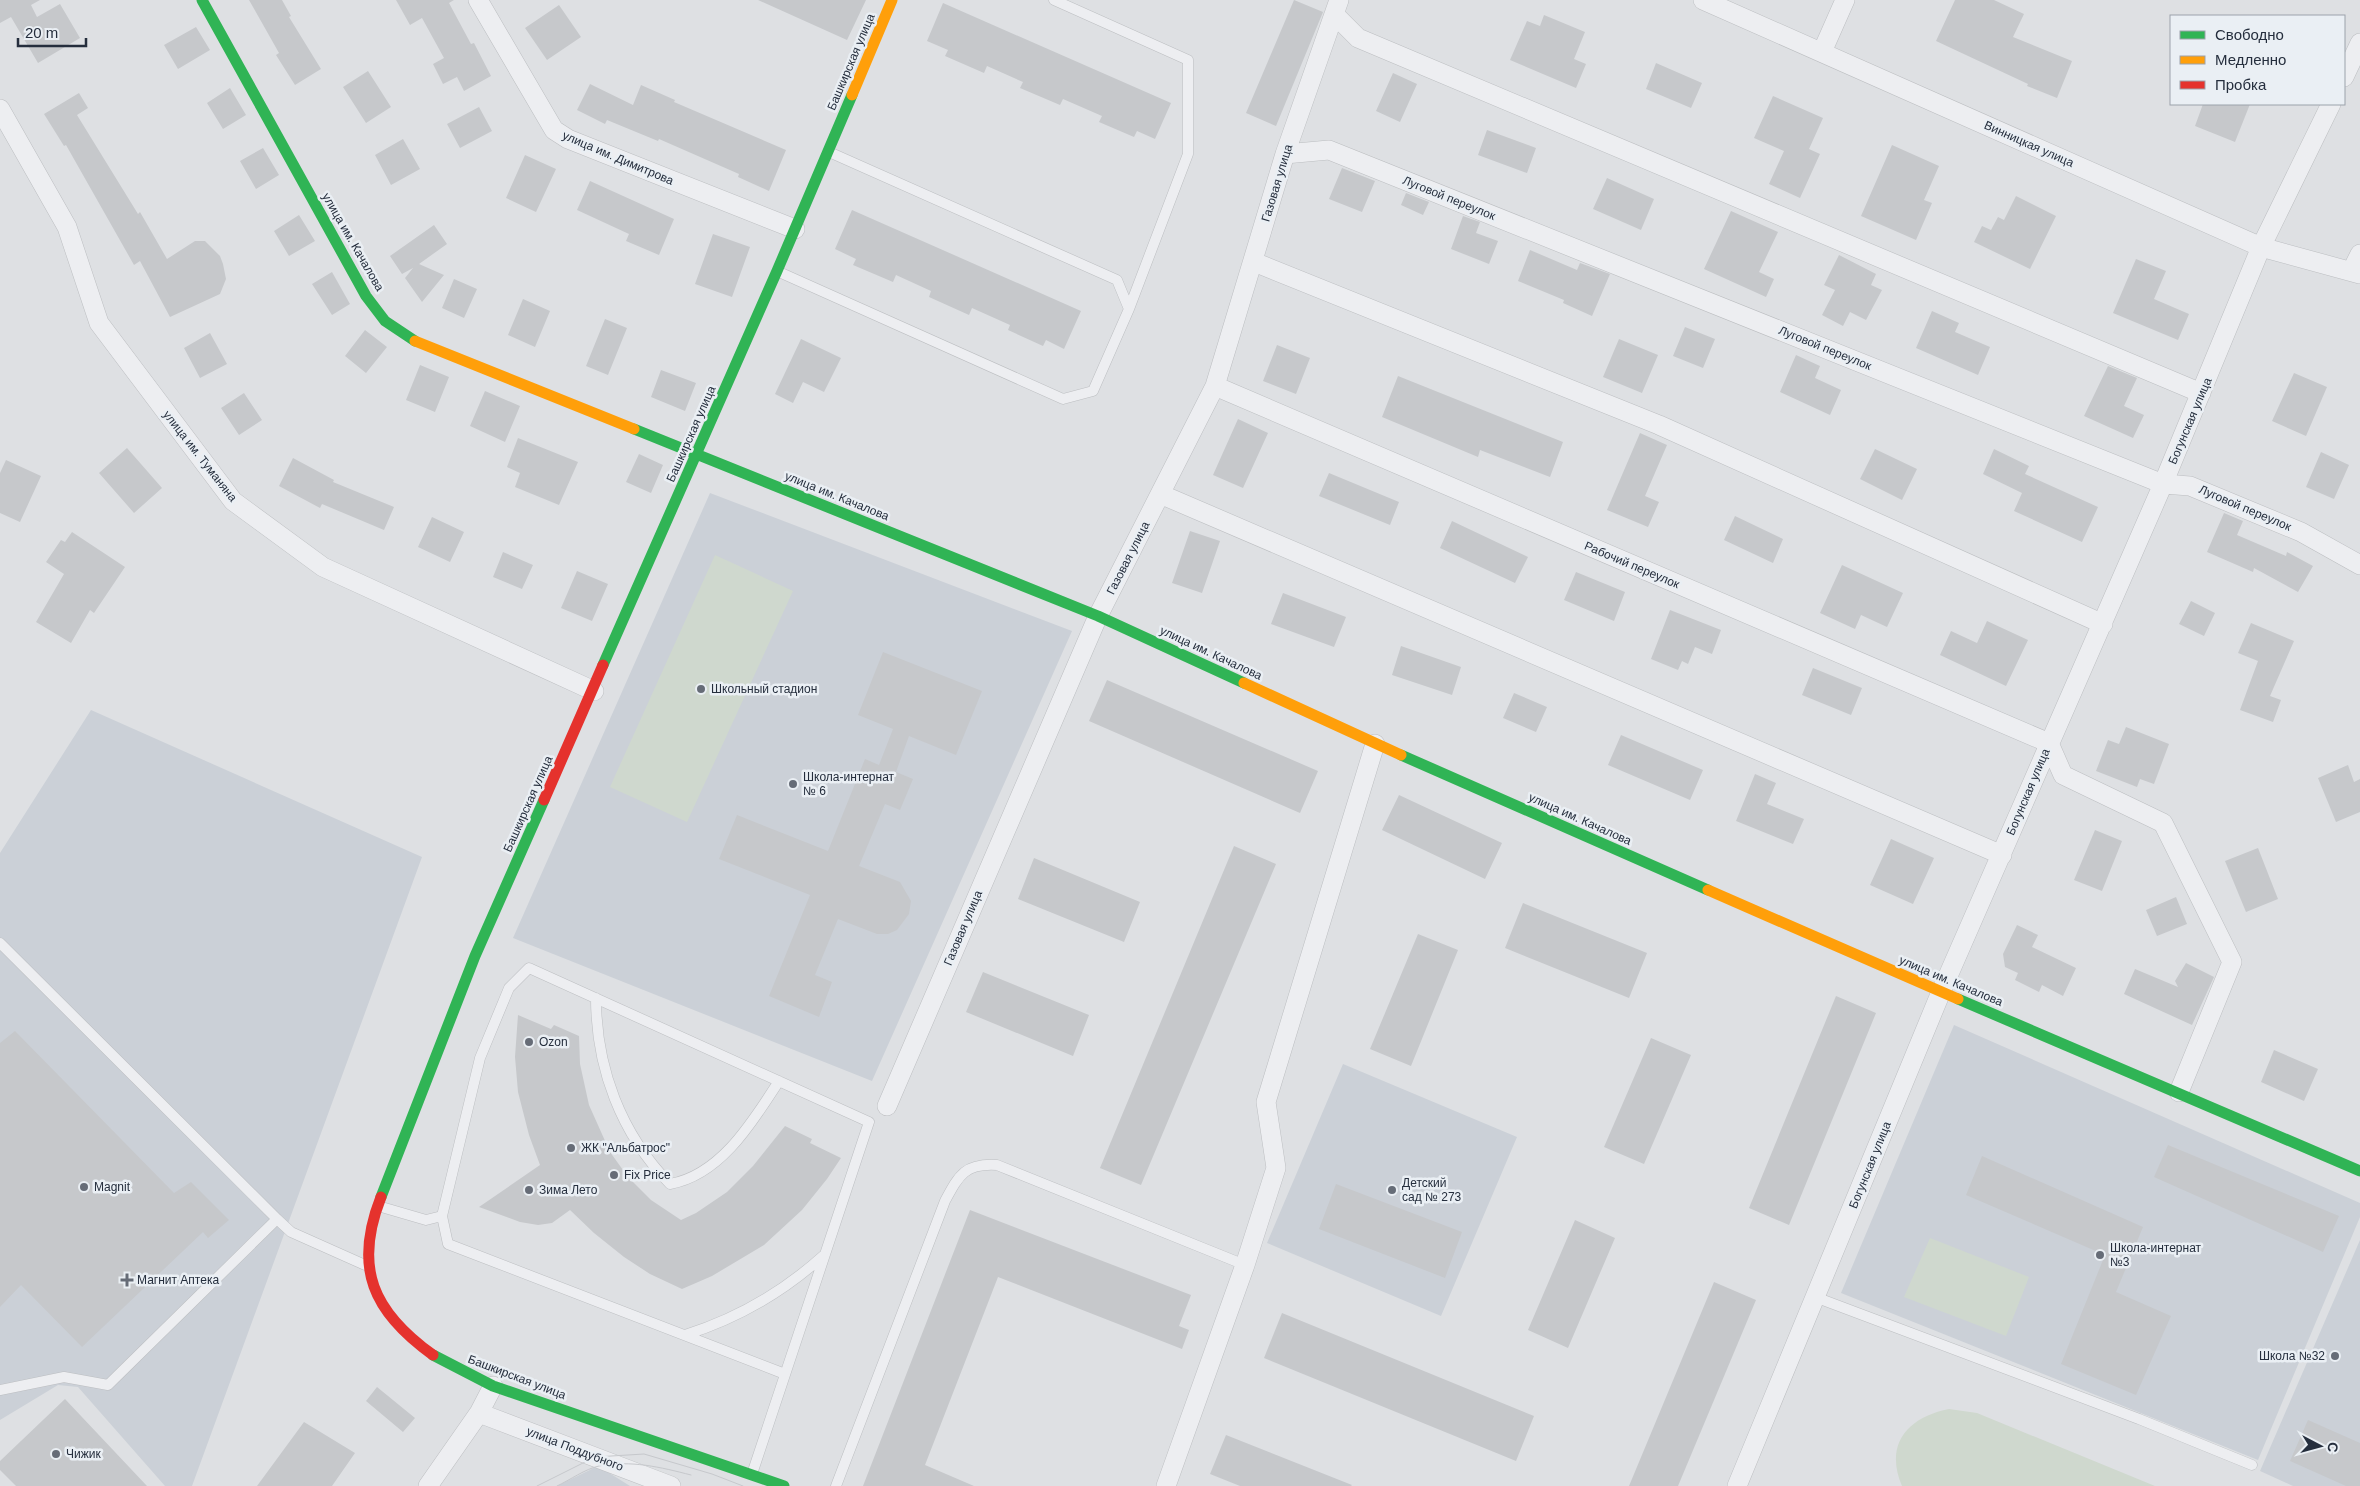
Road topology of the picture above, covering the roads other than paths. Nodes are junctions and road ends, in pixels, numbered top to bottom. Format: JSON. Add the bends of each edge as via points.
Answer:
{"nodes":[{"id":1,"x":202,"y":0,"type":"edge"},
{"id":2,"x":478,"y":0,"type":"edge"},
{"id":3,"x":892,"y":0,"type":"edge"},
{"id":4,"x":1054,"y":0,"type":"edge"},
{"id":5,"x":1703,"y":0,"type":"edge"},
{"id":6,"x":1845,"y":0,"type":"edge"},
{"id":7,"x":1336,"y":7,"type":"edge"},
{"id":8,"x":2360,"y":43,"type":"edge"},
{"id":9,"x":1822,"y":52,"type":"junction"},
{"id":10,"x":2345,"y":75,"type":"edge"},
{"id":11,"x":2331,"y":105,"type":"edge"},
{"id":12,"x":0,"y":108,"type":"edge"},
{"id":13,"x":829,"y":151,"type":"junction"},
{"id":14,"x":1285,"y":154,"type":"junction"},
{"id":15,"x":795,"y":229,"type":"junction"},
{"id":16,"x":2261,"y":247,"type":"junction"},
{"id":17,"x":1254,"y":262,"type":"junction"},
{"id":18,"x":2357,"y":266,"type":"edge"},
{"id":19,"x":777,"y":271,"type":"junction"},
{"id":20,"x":1129,"y":309,"type":"junction"},
{"id":21,"x":1215,"y":386,"type":"junction"},
{"id":22,"x":2201,"y":393,"type":"junction"},
{"id":23,"x":696,"y":455,"type":"junction"},
{"id":24,"x":2163,"y":484,"type":"junction"},
{"id":25,"x":1160,"y":494,"type":"junction"},
{"id":26,"x":2360,"y":565,"type":"edge"},
{"id":27,"x":1098,"y":616,"type":"junction"},
{"id":28,"x":2103,"y":624,"type":"junction"},
{"id":29,"x":594,"y":691,"type":"junction"},
{"id":30,"x":2049,"y":743,"type":"junction"},
{"id":31,"x":1376,"y":744,"type":"junction"},
{"id":32,"x":2002,"y":855,"type":"junction"},
{"id":33,"x":0,"y":943,"type":"edge"},
{"id":34,"x":1941,"y":992,"type":"junction"},
{"id":35,"x":596,"y":998,"type":"junction"},
{"id":36,"x":779,"y":1081,"type":"junction"},
{"id":37,"x":2179,"y":1092,"type":"junction"},
{"id":38,"x":886,"y":1106,"type":"dead end"},
{"id":39,"x":2360,"y":1171,"type":"edge"},
{"id":40,"x":377,"y":1206,"type":"junction"},
{"id":41,"x":442,"y":1216,"type":"junction"},
{"id":42,"x":277,"y":1219,"type":"junction"},
{"id":43,"x":824,"y":1256,"type":"junction"},
{"id":44,"x":1245,"y":1265,"type":"junction"},
{"id":45,"x":369,"y":1267,"type":"junction"},
{"id":46,"x":1816,"y":1297,"type":"junction"},
{"id":47,"x":685,"y":1335,"type":"junction"},
{"id":48,"x":785,"y":1374,"type":"junction"},
{"id":49,"x":493,"y":1386,"type":"junction"},
{"id":50,"x":0,"y":1390,"type":"edge"},
{"id":51,"x":479,"y":1412,"type":"junction"},
{"id":52,"x":2252,"y":1465,"type":"dead end"},
{"id":53,"x":752,"y":1475,"type":"junction"},
{"id":54,"x":428,"y":1486,"type":"edge"},
{"id":55,"x":671,"y":1486,"type":"edge"},
{"id":56,"x":784,"y":1486,"type":"edge"},
{"id":57,"x":836,"y":1486,"type":"edge"},
{"id":58,"x":1166,"y":1486,"type":"edge"},
{"id":59,"x":1738,"y":1486,"type":"edge"}],
"edges":[{"from":1,"to":23,"type":"street","name":"улица им. Качалова","via":[[366,296],[385,321],[415,341]]},
{"from":2,"to":15,"type":"street","name":"улица им. Димитрова","via":[[554,130],[568,139]]},
{"from":3,"to":13,"type":"street","name":"Башкирская улица"},
{"from":4,"to":20,"type":"lane","via":[[1188,60],[1188,154]]},
{"from":5,"to":9,"type":"street","name":"Винницкая улица"},
{"from":6,"to":9,"type":"street"},
{"from":7,"to":14,"type":"street","name":"Газовая улица"},
{"from":7,"to":22,"type":"street","via":[[1358,38]]},
{"from":8,"to":10,"type":"street"},
{"from":9,"to":16,"type":"street","name":"Винницкая улица"},
{"from":11,"to":16,"type":"street","name":"Богунская улица"},
{"from":12,"to":29,"type":"street","name":"улица им. Туманяна","via":[[67,227],[99,324],[234,501],[323,567]]},
{"from":13,"to":15,"type":"street","name":"Башкирская улица"},
{"from":13,"to":20,"type":"lane","via":[[1117,280]]},
{"from":14,"to":17,"type":"street","name":"Газовая улица"},
{"from":14,"to":24,"type":"street","name":"Луговой переулок","via":[[1329,150]]},
{"from":15,"to":19,"type":"street","name":"Башкирская улица"},
{"from":16,"to":18,"type":"street","name":"Винницкая улица"},
{"from":16,"to":22,"type":"street","name":"Богунская улица"},
{"from":17,"to":21,"type":"street","name":"Газовая улица"},
{"from":17,"to":28,"type":"street","via":[[1659,425]]},
{"from":19,"to":20,"type":"lane","via":[[1063,399],[1093,391]]},
{"from":19,"to":23,"type":"street","name":"Башкирская улица"},
{"from":21,"to":25,"type":"street","name":"Газовая улица"},
{"from":21,"to":30,"type":"street","name":"Рабочий переулок"},
{"from":22,"to":24,"type":"street","name":"Богунская улица"},
{"from":23,"to":27,"type":"street","name":"улица им. Качалова"},
{"from":23,"to":29,"type":"street","name":"Башкирская улица"},
{"from":24,"to":26,"type":"street","name":"Луговой переулок","via":[[2199,489],[2301,532]]},
{"from":24,"to":28,"type":"street","name":"Богунская улица"},
{"from":25,"to":27,"type":"street","name":"Газовая улица"},
{"from":25,"to":32,"type":"street"},
{"from":27,"to":31,"type":"street","name":"улица им. Качалова"},
{"from":27,"to":38,"type":"street","name":"Газовая улица"},
{"from":28,"to":30,"type":"street","name":"Богунская улица"},
{"from":29,"to":40,"type":"street","name":"Башкирская улица","via":[[475,956]]},
{"from":30,"to":32,"type":"street","name":"Богунская улица"},
{"from":30,"to":37,"type":"street","via":[[2063,775],[2162,823],[2232,962]]},
{"from":31,"to":34,"type":"street","name":"улица им. Качалова"},
{"from":31,"to":44,"type":"street","via":[[1266,1102],[1276,1168]]},
{"from":32,"to":34,"type":"street","name":"Богунская улица"},
{"from":33,"to":42,"type":"lane"},
{"from":34,"to":37,"type":"street","name":"улица им. Качалова"},
{"from":34,"to":46,"type":"street","name":"Богунская улица"},
{"from":35,"to":36,"type":"lane"},
{"from":35,"to":36,"type":"lane","via":[[604,1065],[620,1114],[649,1163],[670,1184],[703,1171],[730,1148],[756,1117]]},
{"from":35,"to":41,"type":"lane","via":[[529,968],[509,988],[480,1058]]},
{"from":36,"to":43,"type":"lane","via":[[869,1122]]},
{"from":37,"to":39,"type":"street","name":"улица им. Качалова"},
{"from":40,"to":41,"type":"lane","via":[[426,1220]]},
{"from":40,"to":45,"type":"street","name":"Башкирская улица"},
{"from":41,"to":47,"type":"lane","via":[[448,1244]]},
{"from":42,"to":45,"type":"lane","via":[[291,1232]]},
{"from":42,"to":50,"type":"lane","via":[[108,1385],[64,1377]]},
{"from":43,"to":47,"type":"lane","via":[[767,1298],[728,1319]]},
{"from":43,"to":48,"type":"lane"},
{"from":44,"to":57,"type":"lane","via":[[996,1165],[973,1166],[962,1173],[945,1201]]},
{"from":44,"to":58,"type":"street"},
{"from":45,"to":49,"type":"street","name":"Башкирская улица","via":[[380,1305],[413,1341],[452,1367]]},
{"from":46,"to":52,"type":"lane"},
{"from":46,"to":59,"type":"street","name":"Богунская улица"},
{"from":47,"to":48,"type":"lane"},
{"from":48,"to":53,"type":"lane"},
{"from":49,"to":51,"type":"street"},
{"from":49,"to":53,"type":"street","name":"Башкирская улица"},
{"from":51,"to":54,"type":"street"},
{"from":51,"to":55,"type":"street","name":"улица Поддубного"},
{"from":53,"to":56,"type":"street"}]}
